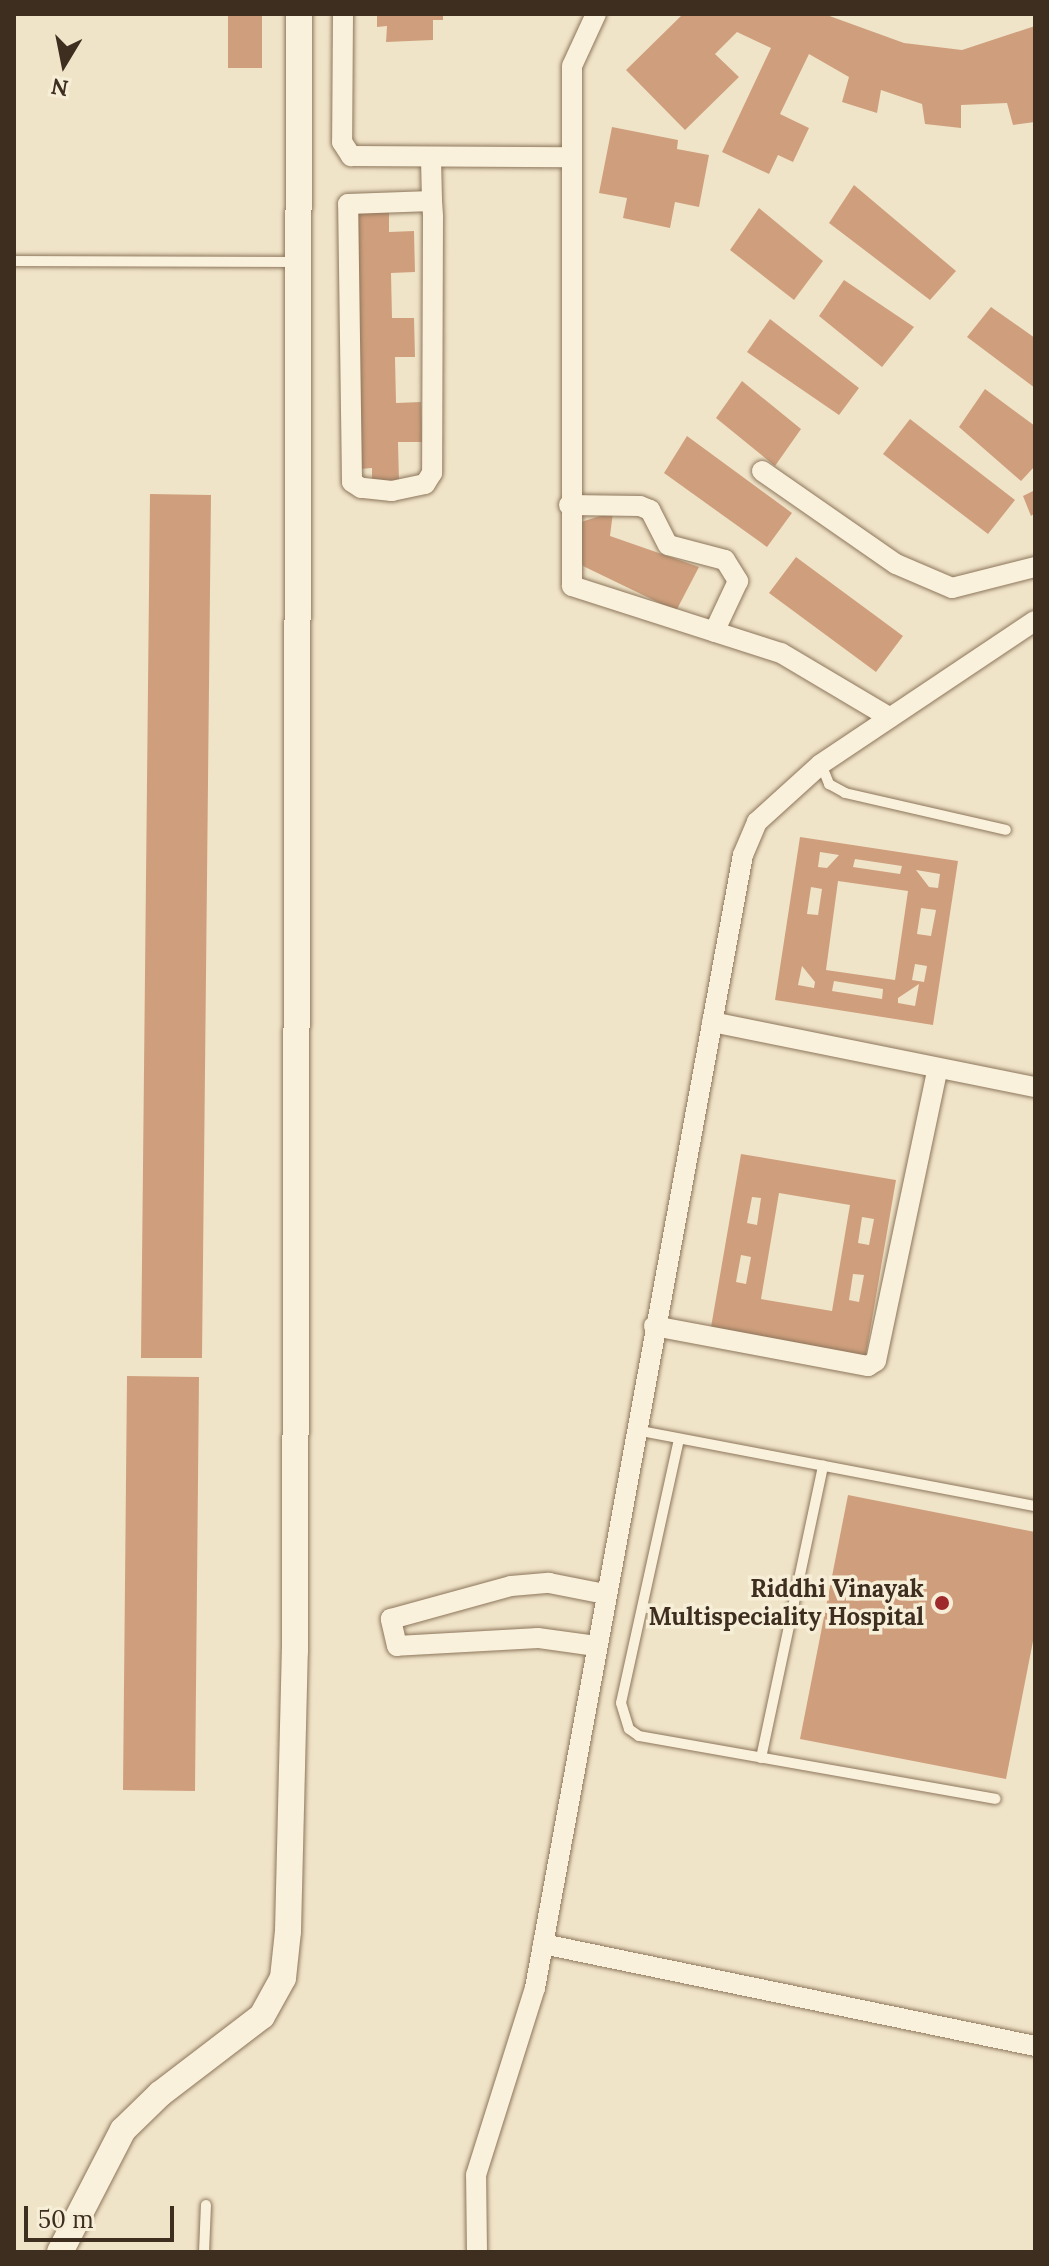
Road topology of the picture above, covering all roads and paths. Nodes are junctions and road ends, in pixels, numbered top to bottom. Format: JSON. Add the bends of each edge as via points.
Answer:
{"nodes":[{"id":1,"x":299,"y":14,"type":"edge"},
{"id":2,"x":343,"y":14,"type":"edge"},
{"id":3,"x":596,"y":14,"type":"edge"},
{"id":4,"x":570,"y":157,"type":"junction"},
{"id":5,"x":431,"y":159,"type":"junction"},
{"id":6,"x":432,"y":201,"type":"junction"},
{"id":7,"x":14,"y":261,"type":"edge"},
{"id":8,"x":298,"y":262,"type":"junction"},
{"id":9,"x":762,"y":471,"type":"dead end"},
{"id":10,"x":569,"y":505,"type":"junction"},
{"id":11,"x":1035,"y":567,"type":"edge"},
{"id":12,"x":1035,"y":621,"type":"edge"},
{"id":13,"x":714,"y":632,"type":"junction"},
{"id":14,"x":889,"y":717,"type":"junction"},
{"id":15,"x":821,"y":764,"type":"junction"},
{"id":16,"x":1006,"y":830,"type":"dead end"},
{"id":17,"x":712,"y":1022,"type":"junction"},
{"id":18,"x":938,"y":1068,"type":"junction"},
{"id":19,"x":1035,"y":1087,"type":"edge"},
{"id":20,"x":654,"y":1326,"type":"junction"},
{"id":21,"x":634,"y":1429,"type":"junction"},
{"id":22,"x":679,"y":1439,"type":"junction"},
{"id":23,"x":823,"y":1466,"type":"junction"},
{"id":24,"x":1035,"y":1506,"type":"edge"},
{"id":25,"x":605,"y":1594,"type":"junction"},
{"id":26,"x":596,"y":1646,"type":"junction"},
{"id":27,"x":761,"y":1758,"type":"junction"},
{"id":28,"x":995,"y":1799,"type":"dead end"},
{"id":29,"x":543,"y":1944,"type":"junction"},
{"id":30,"x":1035,"y":2046,"type":"edge"},
{"id":31,"x":206,"y":2205,"type":"dead end"},
{"id":32,"x":60,"y":2252,"type":"edge"},
{"id":33,"x":204,"y":2252,"type":"edge"},
{"id":34,"x":477,"y":2252,"type":"edge"}],
"edges":[{"from":1,"to":8,"type":"street"},
{"from":2,"to":5,"type":"street","via":[[342,142],[351,156]]},
{"from":3,"to":4,"type":"street","via":[[572,66]]},
{"from":4,"to":5,"type":"street"},
{"from":4,"to":10,"type":"street"},
{"from":5,"to":6,"type":"street"},
{"from":6,"to":6,"type":"street","via":[[348,204],[352,482],[361,488],[392,491],[425,484],[432,473]]},
{"from":7,"to":8,"type":"lane"},
{"from":8,"to":32,"type":"street","via":[[295,1651],[283,1978],[262,2016],[160,2094],[123,2130]]},
{"from":9,"to":11,"type":"street","via":[[896,564],[952,588]]},
{"from":10,"to":13,"type":"street","via":[[572,586]]},
{"from":10,"to":13,"type":"street","via":[[640,506],[650,510],[668,545],[725,560],[738,581]]},
{"from":12,"to":14,"type":"street"},
{"from":13,"to":14,"type":"street","via":[[781,653]]},
{"from":14,"to":15,"type":"street"},
{"from":15,"to":16,"type":"lane","via":[[829,784],[845,793]]},
{"from":15,"to":17,"type":"street","via":[[757,822],[743,855]]},
{"from":17,"to":18,"type":"street"},
{"from":17,"to":20,"type":"street"},
{"from":18,"to":19,"type":"street"},
{"from":18,"to":20,"type":"street","via":[[876,1361],[868,1366]]},
{"from":20,"to":21,"type":"street"},
{"from":21,"to":22,"type":"lane"},
{"from":21,"to":25,"type":"street"},
{"from":22,"to":23,"type":"lane"},
{"from":22,"to":27,"type":"lane","via":[[622,1715],[639,1736]]},
{"from":23,"to":24,"type":"lane"},
{"from":23,"to":27,"type":"lane"},
{"from":25,"to":26,"type":"street"},
{"from":25,"to":26,"type":"street","via":[[549,1583],[511,1586],[391,1619],[397,1646],[538,1638]]},
{"from":26,"to":29,"type":"street"},
{"from":27,"to":28,"type":"lane"},
{"from":29,"to":30,"type":"street"},
{"from":29,"to":34,"type":"street","via":[[535,1988],[476,2175]]},
{"from":31,"to":33,"type":"lane"}]}
